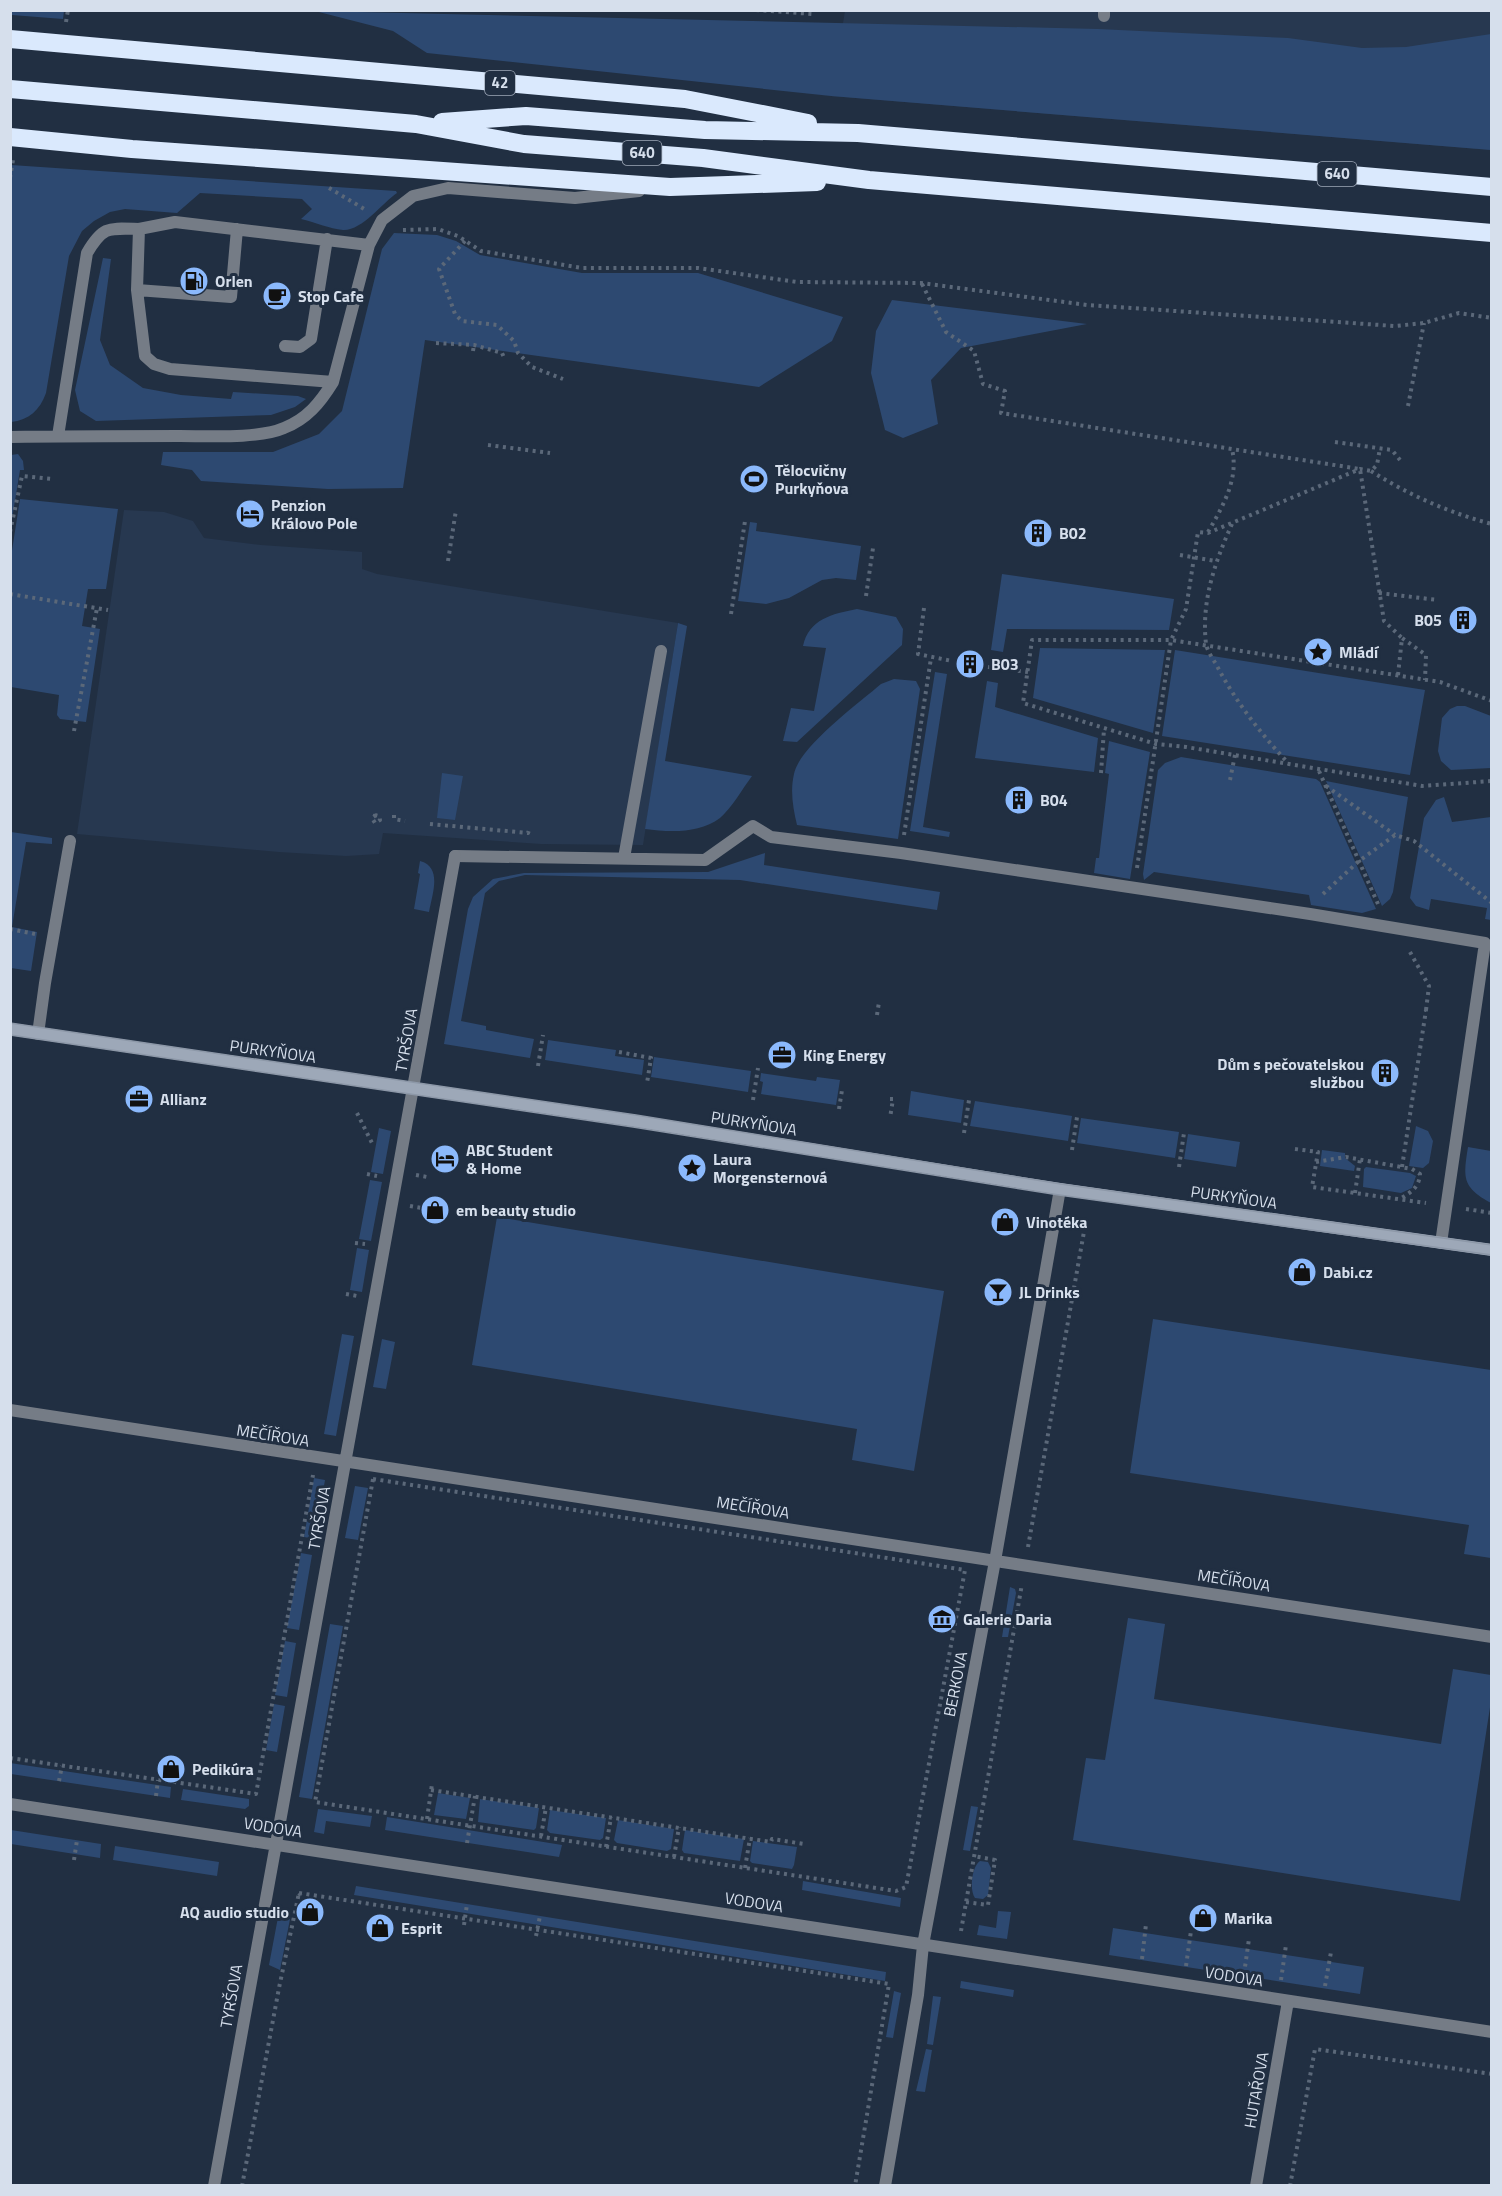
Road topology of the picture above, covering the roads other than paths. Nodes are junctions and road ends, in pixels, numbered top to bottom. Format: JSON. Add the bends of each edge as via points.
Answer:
{"nodes":[{"id":1,"x":10,"y":39,"type":"edge"},
{"id":2,"x":10,"y":89,"type":"edge"},
{"id":3,"x":416,"y":124,"type":"junction"},
{"id":4,"x":858,"y":133,"type":"junction"},
{"id":5,"x":10,"y":137,"type":"edge"},
{"id":6,"x":869,"y":180,"type":"junction"},
{"id":7,"x":670,"y":187,"type":"junction"},
{"id":8,"x":1491,"y":187,"type":"edge"},
{"id":9,"x":139,"y":229,"type":"junction"},
{"id":10,"x":237,"y":229,"type":"junction"},
{"id":11,"x":1491,"y":232,"type":"edge"},
{"id":12,"x":327,"y":240,"type":"junction"},
{"id":13,"x":369,"y":245,"type":"junction"},
{"id":14,"x":137,"y":290,"type":"junction"},
{"id":15,"x":285,"y":346,"type":"dead end"},
{"id":16,"x":333,"y":382,"type":"junction"},
{"id":17,"x":58,"y":436,"type":"junction"},
{"id":18,"x":10,"y":437,"type":"edge"},
{"id":19,"x":661,"y":651,"type":"dead end"},
{"id":20,"x":70,"y":842,"type":"dead end"},
{"id":21,"x":624,"y":858,"type":"junction"},
{"id":22,"x":10,"y":1029,"type":"edge"},
{"id":23,"x":38,"y":1034,"type":"junction"},
{"id":24,"x":412,"y":1089,"type":"junction"},
{"id":25,"x":1060,"y":1189,"type":"junction"},
{"id":26,"x":1441,"y":1242,"type":"junction"},
{"id":27,"x":1491,"y":1250,"type":"edge"},
{"id":28,"x":10,"y":1410,"type":"edge"},
{"id":29,"x":345,"y":1463,"type":"junction"},
{"id":30,"x":995,"y":1561,"type":"junction"},
{"id":31,"x":1491,"y":1637,"type":"edge"},
{"id":32,"x":10,"y":1804,"type":"edge"},
{"id":33,"x":277,"y":1844,"type":"junction"},
{"id":34,"x":923,"y":1945,"type":"junction"},
{"id":35,"x":1283,"y":2000,"type":"junction"},
{"id":36,"x":1491,"y":2032,"type":"edge"},
{"id":37,"x":214,"y":2186,"type":"edge"},
{"id":38,"x":885,"y":2186,"type":"edge"},
{"id":39,"x":1256,"y":2186,"type":"edge"}],
"edges":[{"from":1,"to":4,"type":"highway","number":"42","via":[[685,99]]},
{"from":2,"to":3,"type":"highway","number":"640"},
{"from":3,"to":4,"type":"highway","number":"640","via":[[526,116],[705,130]]},
{"from":3,"to":6,"type":"highway","number":"640","via":[[524,144],[703,158]]},
{"from":4,"to":8,"type":"highway","number":"640"},
{"from":5,"to":7,"type":"highway"},
{"from":6,"to":7,"type":"highway"},
{"from":6,"to":11,"type":"highway","number":"640"},
{"from":7,"to":13,"type":"street","via":[[576,198],[448,188],[413,196],[382,220]]},
{"from":9,"to":10,"type":"street","via":[[175,222]]},
{"from":9,"to":14,"type":"street"},
{"from":9,"to":17,"type":"street","via":[[113,228],[97,235],[87,253]]},
{"from":10,"to":12,"type":"street"},
{"from":10,"to":14,"type":"street","via":[[231,297]]},
{"from":12,"to":13,"type":"street"},
{"from":12,"to":15,"type":"street","via":[[311,339],[300,346]]},
{"from":13,"to":16,"type":"street"},
{"from":14,"to":16,"type":"street","via":[[146,356],[154,364],[170,369]]},
{"from":16,"to":17,"type":"street","via":[[306,416],[283,429],[258,434]]},
{"from":17,"to":18,"type":"street"},
{"from":19,"to":21,"type":"street"},
{"from":20,"to":23,"type":"street"},
{"from":21,"to":24,"type":"street","name":"TYRŠOVA","via":[[455,856]]},
{"from":21,"to":26,"type":"street","via":[[705,860],[753,826],[771,837],[1310,914],[1485,944]]},
{"from":22,"to":23,"type":"street","name":"PURKYŇOVA"},
{"from":23,"to":24,"type":"street","name":"PURKYŇOVA"},
{"from":24,"to":25,"type":"street","name":"PURKYŇOVA"},
{"from":24,"to":29,"type":"street","name":"TYRŠOVA"},
{"from":25,"to":26,"type":"street","name":"PURKYŇOVA"},
{"from":25,"to":30,"type":"street","name":"BERKOVA"},
{"from":26,"to":27,"type":"street","name":"PURKYŇOVA"},
{"from":28,"to":29,"type":"street","name":"MEČÍŘOVA"},
{"from":29,"to":30,"type":"street","name":"MEČÍŘOVA"},
{"from":29,"to":33,"type":"street","name":"TYRŠOVA"},
{"from":30,"to":31,"type":"street","name":"MEČÍŘOVA"},
{"from":30,"to":34,"type":"street","name":"BERKOVA"},
{"from":32,"to":33,"type":"street","name":"VODOVA"},
{"from":33,"to":34,"type":"street","name":"VODOVA"},
{"from":33,"to":37,"type":"street","name":"TYRŠOVA"},
{"from":34,"to":35,"type":"street","name":"VODOVA"},
{"from":34,"to":38,"type":"street","name":"BERKOVA"},
{"from":35,"to":36,"type":"street","name":"VODOVA"},
{"from":35,"to":39,"type":"street","name":"HUTAŘOVA"}]}
